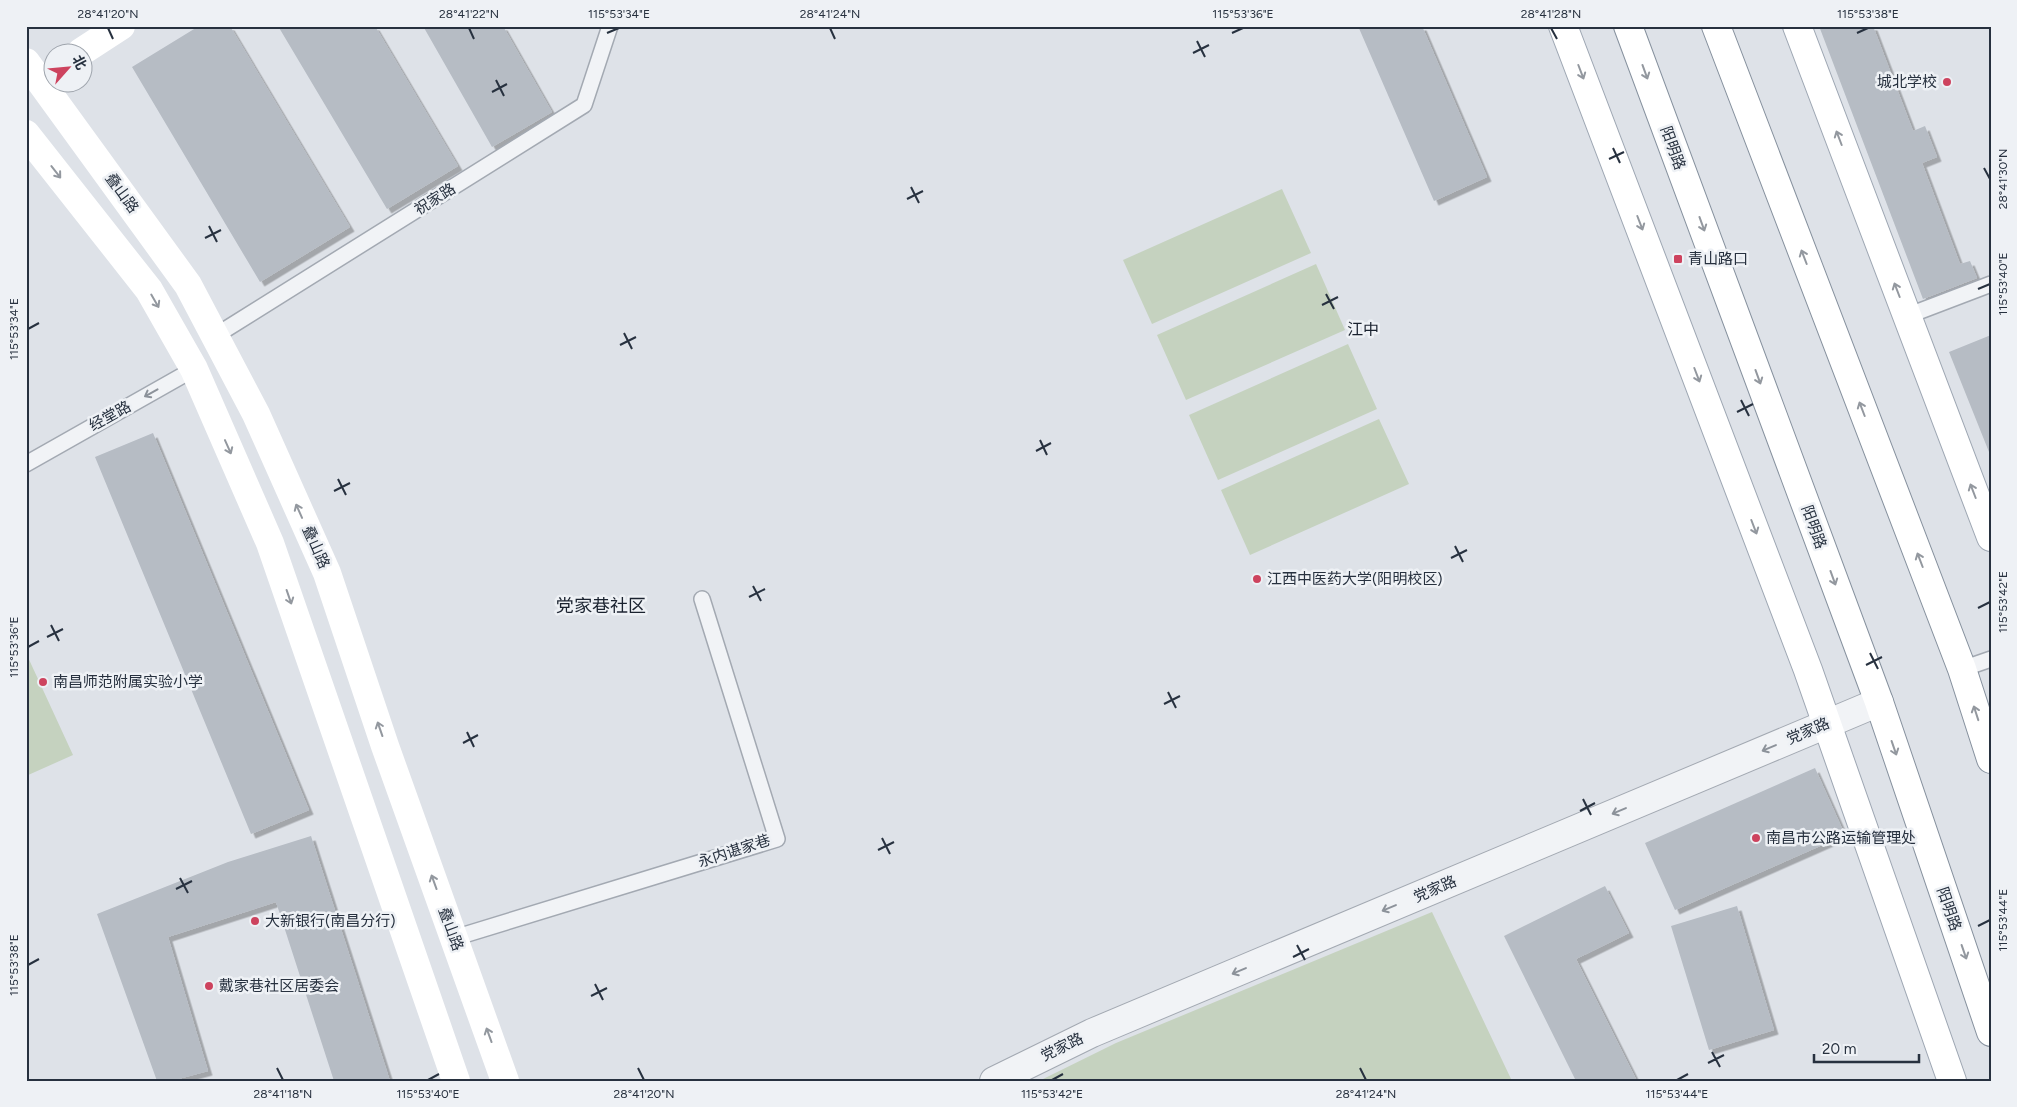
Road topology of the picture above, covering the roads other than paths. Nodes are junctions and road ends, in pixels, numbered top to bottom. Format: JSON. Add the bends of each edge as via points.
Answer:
{"nodes":[{"id":1,"x":121,"y":26,"type":"edge"},
{"id":2,"x":610,"y":26,"type":"edge"},
{"id":3,"x":1563,"y":26,"type":"edge"},
{"id":4,"x":1628,"y":26,"type":"edge"},
{"id":5,"x":1716,"y":26,"type":"edge"},
{"id":6,"x":1797,"y":26,"type":"edge"},
{"id":7,"x":92,"y":45,"type":"edge"},
{"id":8,"x":36,"y":75,"type":"edge"},
{"id":9,"x":26,"y":134,"type":"edge"},
{"id":10,"x":1991,"y":284,"type":"edge"},
{"id":11,"x":1907,"y":316,"type":"junction"},
{"id":12,"x":215,"y":336,"type":"junction"},
{"id":13,"x":194,"y":369,"type":"junction"},
{"id":14,"x":26,"y":464,"type":"edge"},
{"id":15,"x":1991,"y":537,"type":"edge"},
{"id":16,"x":702,"y":599,"type":"dead end"},
{"id":17,"x":1991,"y":659,"type":"edge"},
{"id":18,"x":1962,"y":669,"type":"junction"},
{"id":19,"x":1879,"y":702,"type":"junction"},
{"id":20,"x":1827,"y":724,"type":"junction"},
{"id":21,"x":1991,"y":759,"type":"edge"},
{"id":22,"x":454,"y":938,"type":"junction"},
{"id":23,"x":1991,"y":1032,"type":"edge"},
{"id":24,"x":456,"y":1081,"type":"edge"},
{"id":25,"x":505,"y":1081,"type":"edge"},
{"id":26,"x":994,"y":1081,"type":"edge"},
{"id":27,"x":1952,"y":1081,"type":"edge"}],
"edges":[{"from":1,"to":7,"type":"main road"},
{"from":2,"to":12,"type":"lane","name":"祝家路","via":[[584,105]]},
{"from":3,"to":20,"type":"main road","one_way":true},
{"from":4,"to":19,"type":"main road","name":"阳明路","one_way":true},
{"from":18,"to":5,"type":"main road","one_way":true},
{"from":11,"to":6,"type":"main road","one_way":true},
{"from":8,"to":12,"type":"main road","name":"叠山路","via":[[188,285]]},
{"from":9,"to":13,"type":"main road","one_way":true,"via":[[149,290]]},
{"from":10,"to":11,"type":"lane"},
{"from":15,"to":11,"type":"main road","one_way":true},
{"from":22,"to":12,"type":"main road","name":"叠山路","one_way":true,"via":[[327,572],[256,414]]},
{"from":13,"to":14,"type":"lane","name":"经堂路","one_way":true},
{"from":13,"to":24,"type":"main road","one_way":true,"via":[[270,543]]},
{"from":16,"to":22,"type":"lane","name":"永内谌家巷","via":[[777,839]]},
{"from":17,"to":18,"type":"lane"},
{"from":21,"to":18,"type":"main road","one_way":true},
{"from":19,"to":20,"type":"street","name":"党家路"},
{"from":19,"to":23,"type":"main road","name":"阳明路","one_way":true},
{"from":20,"to":26,"type":"street","name":"党家路","one_way":true,"via":[[1092,1033]]},
{"from":20,"to":27,"type":"main road"},
{"from":25,"to":22,"type":"main road","name":"叠山路","one_way":true}]}
